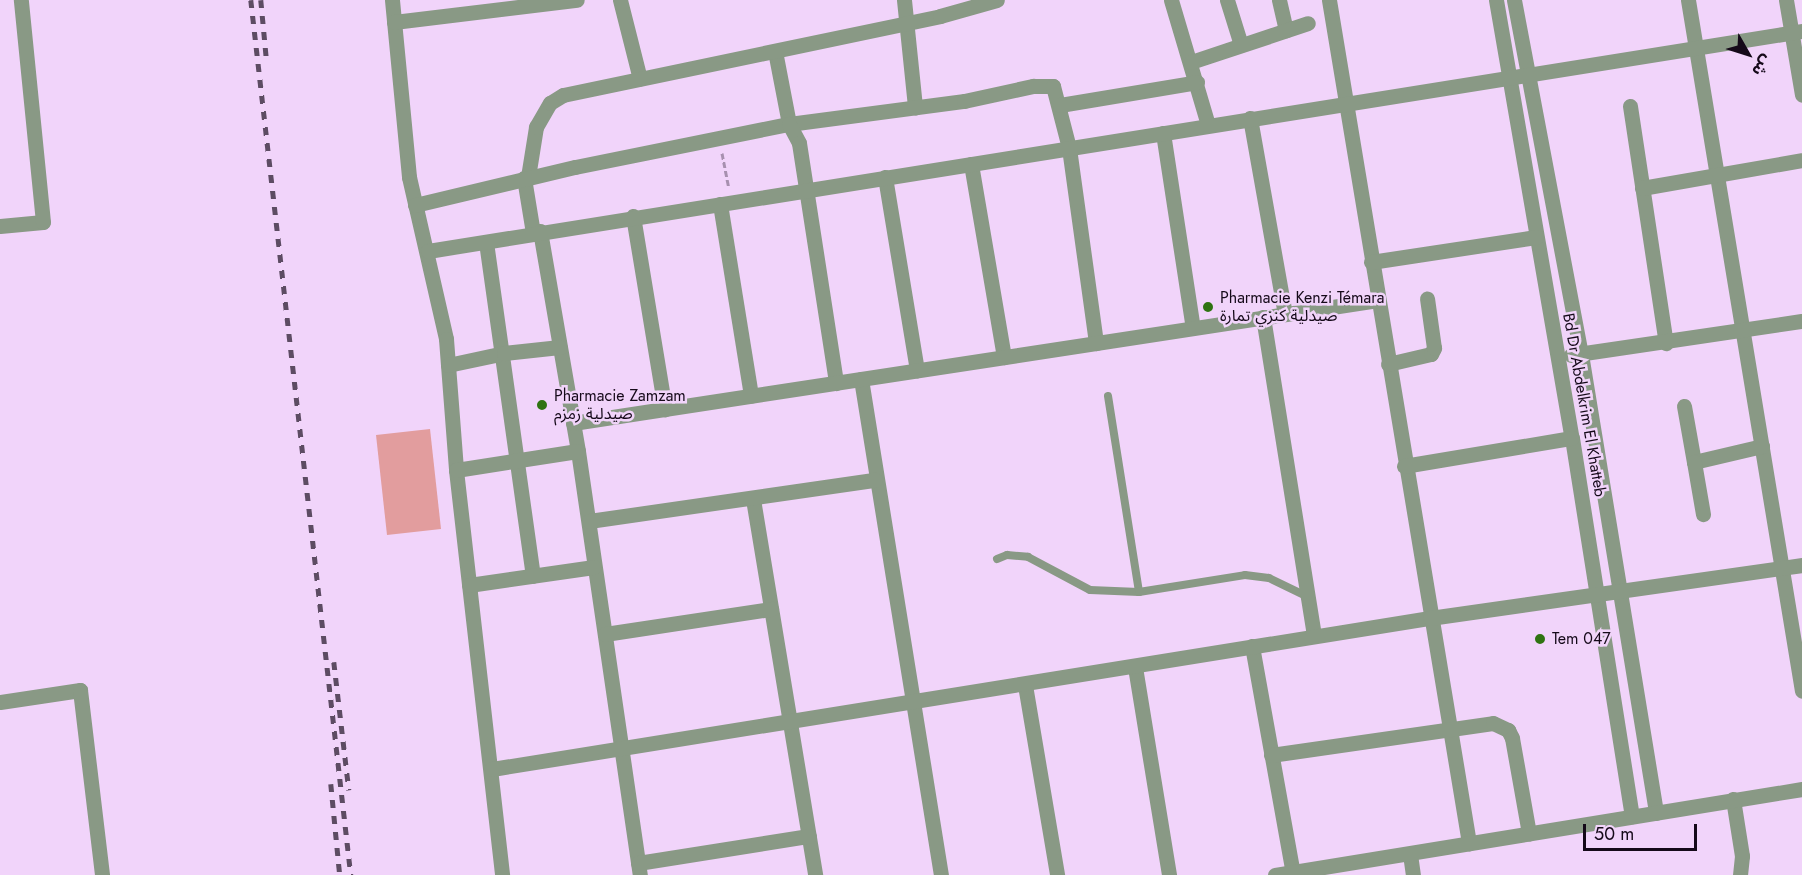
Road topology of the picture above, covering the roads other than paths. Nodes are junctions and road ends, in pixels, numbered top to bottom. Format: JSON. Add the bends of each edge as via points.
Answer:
{"nodes":[{"id":1,"x":21,"y":0,"type":"edge"},
{"id":2,"x":392,"y":0,"type":"edge"},
{"id":3,"x":577,"y":0,"type":"edge"},
{"id":4,"x":620,"y":0,"type":"edge"},
{"id":5,"x":904,"y":0,"type":"edge"},
{"id":6,"x":997,"y":0,"type":"edge"},
{"id":7,"x":1171,"y":0,"type":"edge"},
{"id":8,"x":1227,"y":0,"type":"edge"},
{"id":9,"x":1280,"y":0,"type":"edge"},
{"id":10,"x":1329,"y":0,"type":"edge"},
{"id":11,"x":1496,"y":0,"type":"edge"},
{"id":12,"x":1514,"y":0,"type":"edge"},
{"id":13,"x":1688,"y":0,"type":"edge"},
{"id":14,"x":1786,"y":0,"type":"edge"},
{"id":15,"x":394,"y":22,"type":"junction"},
{"id":16,"x":908,"y":23,"type":"junction"},
{"id":17,"x":1308,"y":23,"type":"dead end"},
{"id":18,"x":1286,"y":30,"type":"junction"},
{"id":19,"x":1797,"y":32,"type":"edge"},
{"id":20,"x":1241,"y":45,"type":"junction"},
{"id":21,"x":1698,"y":49,"type":"junction"},
{"id":22,"x":776,"y":51,"type":"junction"},
{"id":23,"x":1191,"y":62,"type":"junction"},
{"id":24,"x":1528,"y":78,"type":"junction"},
{"id":25,"x":640,"y":79,"type":"junction"},
{"id":26,"x":1509,"y":80,"type":"junction"},
{"id":27,"x":1197,"y":82,"type":"junction"},
{"id":28,"x":1802,"y":95,"type":"edge"},
{"id":29,"x":1345,"y":103,"type":"junction"},
{"id":30,"x":1060,"y":105,"type":"junction"},
{"id":31,"x":1630,"y":106,"type":"dead end"},
{"id":32,"x":915,"y":107,"type":"junction"},
{"id":33,"x":1250,"y":118,"type":"junction"},
{"id":34,"x":789,"y":124,"type":"junction"},
{"id":35,"x":1208,"y":125,"type":"junction"},
{"id":36,"x":1163,"y":133,"type":"junction"},
{"id":37,"x":1069,"y":148,"type":"junction"},
{"id":38,"x":1802,"y":160,"type":"edge"},
{"id":39,"x":971,"y":164,"type":"junction"},
{"id":40,"x":1718,"y":175,"type":"junction"},
{"id":41,"x":885,"y":177,"type":"junction"},
{"id":42,"x":526,"y":178,"type":"junction"},
{"id":43,"x":1642,"y":188,"type":"junction"},
{"id":44,"x":805,"y":190,"type":"junction"},
{"id":45,"x":726,"y":203,"type":"junction"},
{"id":46,"x":415,"y":205,"type":"junction"},
{"id":47,"x":633,"y":216,"type":"junction"},
{"id":48,"x":0,"y":226,"type":"edge"},
{"id":49,"x":537,"y":232,"type":"junction"},
{"id":50,"x":1536,"y":237,"type":"junction"},
{"id":51,"x":486,"y":242,"type":"junction"},
{"id":52,"x":428,"y":251,"type":"junction"},
{"id":53,"x":1371,"y":262,"type":"junction"},
{"id":54,"x":1427,"y":298,"type":"dead end"},
{"id":55,"x":1378,"y":300,"type":"junction"},
{"id":56,"x":1285,"y":314,"type":"junction"},
{"id":57,"x":1263,"y":317,"type":"junction"},
{"id":58,"x":1802,"y":321,"type":"edge"},
{"id":59,"x":1193,"y":328,"type":"junction"},
{"id":60,"x":1742,"y":333,"type":"junction"},
{"id":61,"x":1096,"y":343,"type":"junction"},
{"id":62,"x":1666,"y":343,"type":"junction"},
{"id":63,"x":560,"y":347,"type":"junction"},
{"id":64,"x":504,"y":353,"type":"junction"},
{"id":65,"x":1581,"y":354,"type":"junction"},
{"id":66,"x":1004,"y":357,"type":"junction"},
{"id":67,"x":1558,"y":358,"type":"junction"},
{"id":68,"x":1388,"y":364,"type":"junction"},
{"id":69,"x":448,"y":365,"type":"junction"},
{"id":70,"x":917,"y":370,"type":"junction"},
{"id":71,"x":861,"y":379,"type":"junction"},
{"id":72,"x":836,"y":383,"type":"junction"},
{"id":73,"x":751,"y":396,"type":"junction"},
{"id":74,"x":1108,"y":396,"type":"dead end"},
{"id":75,"x":1684,"y":406,"type":"dead end"},
{"id":76,"x":665,"y":409,"type":"junction"},
{"id":77,"x":573,"y":423,"type":"junction"},
{"id":78,"x":1572,"y":438,"type":"junction"},
{"id":79,"x":1762,"y":446,"type":"junction"},
{"id":80,"x":578,"y":451,"type":"junction"},
{"id":81,"x":518,"y":460,"type":"junction"},
{"id":82,"x":1695,"y":462,"type":"junction"},
{"id":83,"x":1404,"y":466,"type":"junction"},
{"id":84,"x":456,"y":470,"type":"junction"},
{"id":85,"x":875,"y":480,"type":"junction"},
{"id":86,"x":753,"y":499,"type":"junction"},
{"id":87,"x":1703,"y":514,"type":"dead end"},
{"id":88,"x":589,"y":522,"type":"junction"},
{"id":89,"x":997,"y":559,"type":"dead end"},
{"id":90,"x":1802,"y":565,"type":"edge"},
{"id":91,"x":594,"y":567,"type":"junction"},
{"id":92,"x":1782,"y":568,"type":"junction"},
{"id":93,"x":533,"y":576,"type":"junction"},
{"id":94,"x":469,"y":585,"type":"junction"},
{"id":95,"x":1619,"y":591,"type":"junction"},
{"id":96,"x":1139,"y":592,"type":"junction"},
{"id":97,"x":1307,"y":596,"type":"junction"},
{"id":98,"x":1597,"y":596,"type":"junction"},
{"id":99,"x":771,"y":609,"type":"junction"},
{"id":100,"x":1430,"y":618,"type":"junction"},
{"id":101,"x":605,"y":634,"type":"junction"},
{"id":102,"x":1314,"y":636,"type":"junction"},
{"id":103,"x":1252,"y":646,"type":"junction"},
{"id":104,"x":1135,"y":668,"type":"junction"},
{"id":105,"x":1025,"y":685,"type":"junction"},
{"id":106,"x":1802,"y":691,"type":"edge"},
{"id":107,"x":913,"y":701,"type":"junction"},
{"id":108,"x":0,"y":702,"type":"edge"},
{"id":109,"x":792,"y":723,"type":"junction"},
{"id":110,"x":1449,"y":728,"type":"junction"},
{"id":111,"x":622,"y":750,"type":"junction"},
{"id":112,"x":1271,"y":755,"type":"junction"},
{"id":113,"x":492,"y":770,"type":"junction"},
{"id":114,"x":1802,"y":789,"type":"edge"},
{"id":115,"x":1733,"y":799,"type":"junction"},
{"id":116,"x":1656,"y":813,"type":"junction"},
{"id":117,"x":1632,"y":816,"type":"junction"},
{"id":118,"x":1529,"y":833,"type":"junction"},
{"id":119,"x":809,"y":836,"type":"junction"},
{"id":120,"x":1469,"y":843,"type":"junction"},
{"id":121,"x":1410,"y":854,"type":"junction"},
{"id":122,"x":639,"y":869,"type":"edge"},
{"id":123,"x":1292,"y":874,"type":"edge"},
{"id":124,"x":102,"y":875,"type":"edge"},
{"id":125,"x":502,"y":875,"type":"edge"},
{"id":126,"x":815,"y":875,"type":"edge"},
{"id":127,"x":941,"y":875,"type":"edge"},
{"id":128,"x":1057,"y":875,"type":"edge"},
{"id":129,"x":1168,"y":875,"type":"edge"},
{"id":130,"x":1275,"y":875,"type":"edge"},
{"id":131,"x":1413,"y":875,"type":"edge"},
{"id":132,"x":1740,"y":875,"type":"edge"}],
"edges":[{"from":1,"to":48,"type":"street","via":[[43,222]]},
{"from":2,"to":15,"type":"street"},
{"from":3,"to":15,"type":"street"},
{"from":4,"to":25,"type":"street"},
{"from":5,"to":16,"type":"street"},
{"from":6,"to":16,"type":"street"},
{"from":7,"to":23,"type":"street"},
{"from":8,"to":20,"type":"street"},
{"from":9,"to":18,"type":"street"},
{"from":10,"to":29,"type":"street"},
{"from":11,"to":26,"type":"street","name":"Bd Dr Abdelkrim El Khatteb"},
{"from":12,"to":24,"type":"street"},
{"from":13,"to":21,"type":"street"},
{"from":14,"to":19,"type":"street"},
{"from":15,"to":46,"type":"street"},
{"from":16,"to":22,"type":"street"},
{"from":16,"to":32,"type":"street"},
{"from":17,"to":18,"type":"street"},
{"from":18,"to":20,"type":"street"},
{"from":19,"to":21,"type":"street"},
{"from":19,"to":28,"type":"street"},
{"from":20,"to":23,"type":"street"},
{"from":21,"to":24,"type":"street"},
{"from":21,"to":40,"type":"street"},
{"from":22,"to":25,"type":"street"},
{"from":22,"to":34,"type":"street"},
{"from":23,"to":27,"type":"street"},
{"from":24,"to":26,"type":"street"},
{"from":24,"to":65,"type":"street"},
{"from":25,"to":42,"type":"street","via":[[577,91],[550,103],[536,127]]},
{"from":26,"to":29,"type":"street"},
{"from":26,"to":50,"type":"street","name":"Bd Dr Abdelkrim El Khatteb"},
{"from":27,"to":30,"type":"street"},
{"from":27,"to":35,"type":"street"},
{"from":29,"to":33,"type":"street"},
{"from":29,"to":53,"type":"street"},
{"from":30,"to":32,"type":"street","via":[[1056,90],[1044,84]]},
{"from":30,"to":37,"type":"street"},
{"from":31,"to":43,"type":"street"},
{"from":32,"to":34,"type":"street"},
{"from":33,"to":35,"type":"street"},
{"from":33,"to":56,"type":"street"},
{"from":34,"to":42,"type":"street"},
{"from":34,"to":44,"type":"street","via":[[799,143]]},
{"from":35,"to":36,"type":"street"},
{"from":36,"to":37,"type":"street"},
{"from":36,"to":59,"type":"street"},
{"from":37,"to":39,"type":"street"},
{"from":37,"to":61,"type":"street"},
{"from":38,"to":40,"type":"street"},
{"from":39,"to":41,"type":"street"},
{"from":39,"to":66,"type":"street"},
{"from":40,"to":43,"type":"street"},
{"from":40,"to":60,"type":"street"},
{"from":41,"to":44,"type":"street"},
{"from":41,"to":70,"type":"street"},
{"from":42,"to":46,"type":"street"},
{"from":42,"to":49,"type":"street"},
{"from":43,"to":62,"type":"street"},
{"from":44,"to":45,"type":"street"},
{"from":44,"to":72,"type":"street"},
{"from":45,"to":47,"type":"street"},
{"from":45,"to":73,"type":"street"},
{"from":46,"to":52,"type":"street"},
{"from":47,"to":49,"type":"street"},
{"from":47,"to":76,"type":"street"},
{"from":49,"to":51,"type":"street"},
{"from":49,"to":63,"type":"street"},
{"from":50,"to":53,"type":"street"},
{"from":50,"to":67,"type":"street","name":"Bd Dr Abdelkrim El Khatteb"},
{"from":51,"to":52,"type":"street"},
{"from":51,"to":64,"type":"street"},
{"from":52,"to":69,"type":"street"},
{"from":53,"to":55,"type":"street"},
{"from":54,"to":68,"type":"street","via":[[1434,348],[1431,354]]},
{"from":55,"to":56,"type":"street"},
{"from":55,"to":68,"type":"street"},
{"from":56,"to":57,"type":"street"},
{"from":57,"to":59,"type":"street"},
{"from":57,"to":97,"type":"street"},
{"from":58,"to":60,"type":"street"},
{"from":59,"to":61,"type":"street"},
{"from":60,"to":62,"type":"street"},
{"from":60,"to":79,"type":"street"},
{"from":61,"to":66,"type":"street"},
{"from":62,"to":65,"type":"street"},
{"from":63,"to":64,"type":"street"},
{"from":63,"to":77,"type":"street"},
{"from":64,"to":69,"type":"street"},
{"from":64,"to":81,"type":"street"},
{"from":65,"to":67,"type":"street"},
{"from":65,"to":95,"type":"street"},
{"from":66,"to":70,"type":"street"},
{"from":67,"to":78,"type":"street","name":"Bd Dr Abdelkrim El Khatteb"},
{"from":68,"to":83,"type":"street"},
{"from":69,"to":84,"type":"street"},
{"from":70,"to":71,"type":"street"},
{"from":71,"to":72,"type":"street"},
{"from":71,"to":85,"type":"street"},
{"from":72,"to":73,"type":"street"},
{"from":73,"to":76,"type":"street"},
{"from":74,"to":96,"type":"lane"},
{"from":75,"to":82,"type":"street"},
{"from":76,"to":77,"type":"street"},
{"from":77,"to":80,"type":"street"},
{"from":78,"to":83,"type":"street"},
{"from":78,"to":98,"type":"street","name":"Bd Dr Abdelkrim El Khatteb"},
{"from":79,"to":82,"type":"street"},
{"from":79,"to":92,"type":"street"},
{"from":80,"to":81,"type":"street"},
{"from":80,"to":88,"type":"street"},
{"from":81,"to":84,"type":"street"},
{"from":81,"to":93,"type":"street"},
{"from":82,"to":87,"type":"street"},
{"from":83,"to":100,"type":"street"},
{"from":84,"to":94,"type":"street"},
{"from":85,"to":86,"type":"street"},
{"from":85,"to":107,"type":"street"},
{"from":86,"to":88,"type":"street"},
{"from":86,"to":99,"type":"street"},
{"from":88,"to":91,"type":"street"},
{"from":89,"to":96,"type":"lane","via":[[1019,554],[1089,590]]},
{"from":90,"to":92,"type":"street"},
{"from":91,"to":93,"type":"street"},
{"from":91,"to":101,"type":"street"},
{"from":92,"to":95,"type":"street"},
{"from":92,"to":106,"type":"street"},
{"from":93,"to":94,"type":"street"},
{"from":94,"to":113,"type":"street"},
{"from":95,"to":98,"type":"street"},
{"from":95,"to":116,"type":"street"},
{"from":96,"to":97,"type":"lane","via":[[1245,575],[1269,578]]},
{"from":97,"to":102,"type":"street"},
{"from":98,"to":100,"type":"street"},
{"from":98,"to":117,"type":"street","name":"Bd Dr Abdelkrim El Khatteb"},
{"from":99,"to":101,"type":"street"},
{"from":99,"to":109,"type":"street"},
{"from":100,"to":102,"type":"street"},
{"from":100,"to":110,"type":"street"},
{"from":101,"to":111,"type":"street"},
{"from":102,"to":103,"type":"street"},
{"from":103,"to":104,"type":"street"},
{"from":103,"to":112,"type":"street"},
{"from":104,"to":105,"type":"street"},
{"from":104,"to":129,"type":"street"},
{"from":105,"to":107,"type":"street"},
{"from":105,"to":128,"type":"street"},
{"from":107,"to":109,"type":"street"},
{"from":107,"to":127,"type":"street"},
{"from":108,"to":124,"type":"street","via":[[80,690]]},
{"from":109,"to":111,"type":"street"},
{"from":109,"to":119,"type":"street"},
{"from":110,"to":112,"type":"street"},
{"from":110,"to":118,"type":"street","via":[[1493,723],[1508,730]]},
{"from":110,"to":120,"type":"street"},
{"from":111,"to":113,"type":"street"},
{"from":111,"to":122,"type":"street"},
{"from":112,"to":123,"type":"street"},
{"from":113,"to":125,"type":"street"},
{"from":114,"to":115,"type":"street"},
{"from":115,"to":116,"type":"street"},
{"from":115,"to":132,"type":"street","via":[[1742,856]]},
{"from":116,"to":117,"type":"street"},
{"from":117,"to":118,"type":"street"},
{"from":118,"to":120,"type":"street"},
{"from":119,"to":122,"type":"street"},
{"from":119,"to":126,"type":"street"},
{"from":120,"to":121,"type":"street"},
{"from":121,"to":123,"type":"street"},
{"from":121,"to":131,"type":"street"},
{"from":123,"to":130,"type":"street"}]}
